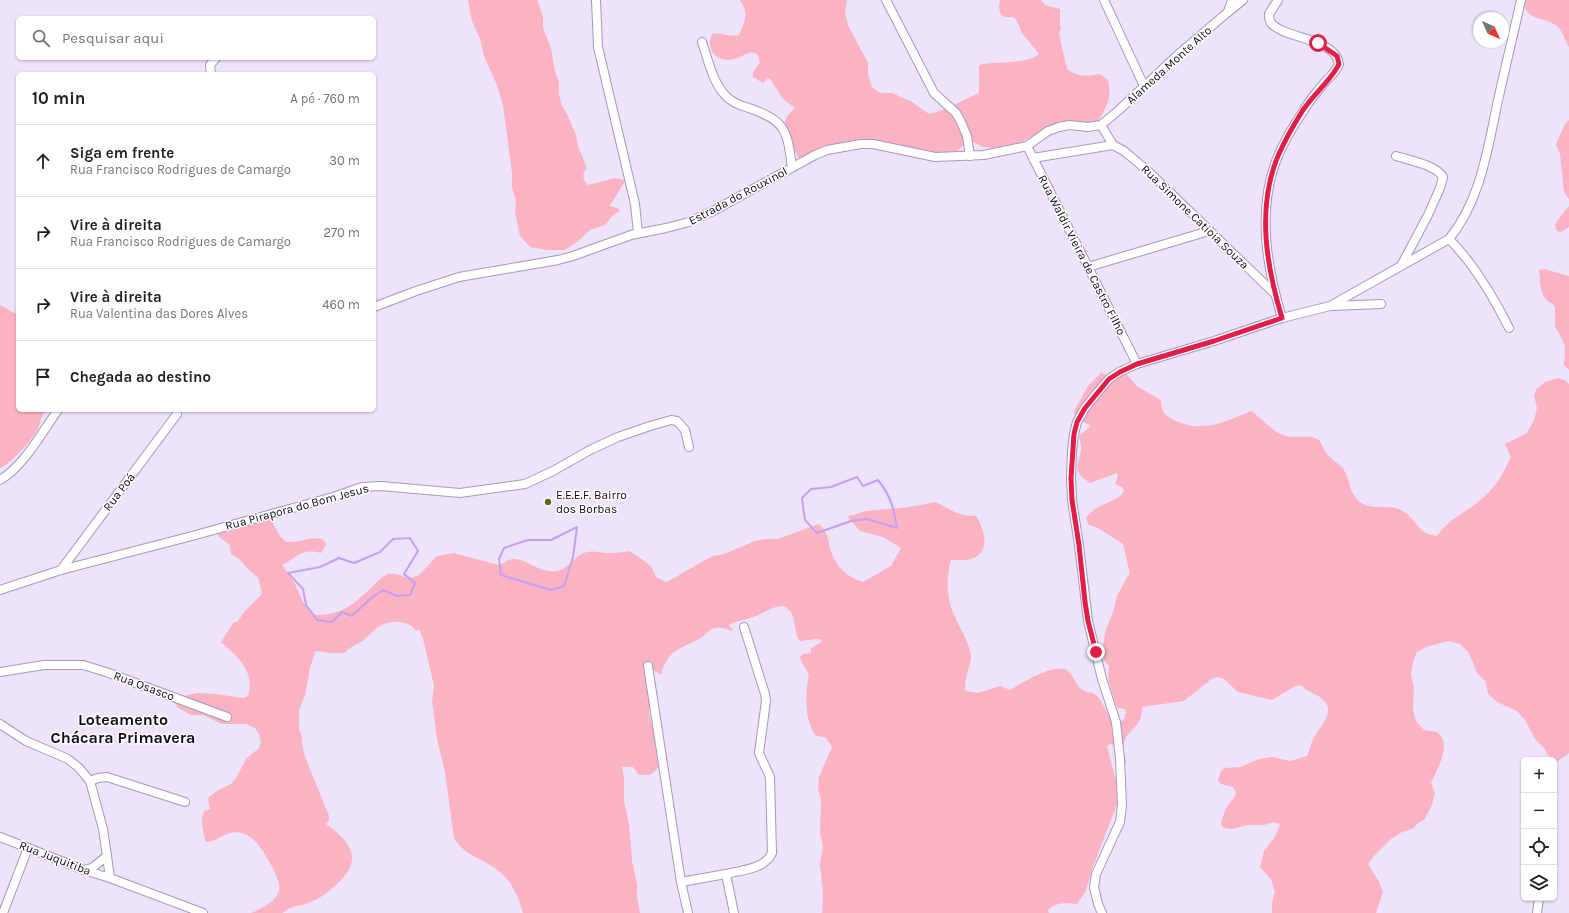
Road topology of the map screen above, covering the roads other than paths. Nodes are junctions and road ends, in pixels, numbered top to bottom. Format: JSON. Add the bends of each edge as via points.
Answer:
{"nodes":[{"id":1,"x":596,"y":0,"type":"edge"},
{"id":2,"x":886,"y":0,"type":"edge"},
{"id":3,"x":1104,"y":0,"type":"edge"},
{"id":4,"x":1232,"y":0,"type":"edge"},
{"id":5,"x":1243,"y":0,"type":"edge"},
{"id":6,"x":1278,"y":0,"type":"edge"},
{"id":7,"x":1521,"y":0,"type":"edge"},
{"id":8,"x":1228,"y":12,"type":"junction"},
{"id":9,"x":702,"y":42,"type":"dead end"},
{"id":10,"x":214,"y":60,"type":"edge"},
{"id":11,"x":211,"y":72,"type":"edge"},
{"id":12,"x":1144,"y":86,"type":"junction"},
{"id":13,"x":1101,"y":125,"type":"junction"},
{"id":14,"x":1113,"y":145,"type":"junction"},
{"id":15,"x":1027,"y":146,"type":"junction"},
{"id":16,"x":970,"y":156,"type":"junction"},
{"id":17,"x":1396,"y":156,"type":"dead end"},
{"id":18,"x":1033,"y":158,"type":"junction"},
{"id":19,"x":792,"y":167,"type":"junction"},
{"id":20,"x":1209,"y":231,"type":"junction"},
{"id":21,"x":638,"y":233,"type":"junction"},
{"id":22,"x":1449,"y":239,"type":"junction"},
{"id":23,"x":1401,"y":265,"type":"junction"},
{"id":24,"x":1088,"y":267,"type":"junction"},
{"id":25,"x":1275,"y":294,"type":"junction"},
{"id":26,"x":1381,"y":304,"type":"dead end"},
{"id":27,"x":376,"y":306,"type":"edge"},
{"id":28,"x":1330,"y":306,"type":"junction"},
{"id":29,"x":1282,"y":318,"type":"junction"},
{"id":30,"x":1509,"y":328,"type":"dead end"},
{"id":31,"x":1137,"y":364,"type":"junction"},
{"id":32,"x":57,"y":412,"type":"edge"},
{"id":33,"x":177,"y":414,"type":"dead end"},
{"id":34,"x":688,"y":447,"type":"dead end"},
{"id":35,"x":0,"y":480,"type":"edge"},
{"id":36,"x":61,"y":570,"type":"junction"},
{"id":37,"x":0,"y":590,"type":"edge"},
{"id":38,"x":744,"y":627,"type":"dead end"},
{"id":39,"x":648,"y":666,"type":"dead end"},
{"id":40,"x":0,"y":672,"type":"edge"},
{"id":41,"x":227,"y":717,"type":"dead end"},
{"id":42,"x":0,"y":724,"type":"edge"},
{"id":43,"x":90,"y":781,"type":"junction"},
{"id":44,"x":185,"y":802,"type":"dead end"},
{"id":45,"x":0,"y":837,"type":"edge"},
{"id":46,"x":28,"y":848,"type":"junction"},
{"id":47,"x":107,"y":856,"type":"junction"},
{"id":48,"x":84,"y":870,"type":"junction"},
{"id":49,"x":726,"y":874,"type":"junction"},
{"id":50,"x":110,"y":878,"type":"junction"},
{"id":51,"x":681,"y":882,"type":"junction"},
{"id":52,"x":1539,"y":901,"type":"edge"},
{"id":53,"x":3,"y":913,"type":"edge"},
{"id":54,"x":203,"y":913,"type":"edge"},
{"id":55,"x":688,"y":913,"type":"edge"},
{"id":56,"x":734,"y":913,"type":"edge"},
{"id":57,"x":1102,"y":913,"type":"edge"},
{"id":58,"x":1537,"y":913,"type":"edge"}],
"edges":[{"from":1,"to":21,"type":"street","via":[[598,47],[635,204]]},
{"from":2,"to":16,"type":"street","via":[[934,93],[956,113],[961,122],[967,136]]},
{"from":3,"to":12,"type":"street"},
{"from":4,"to":8,"type":"street"},
{"from":5,"to":8,"type":"street","name":"Alameda Monte Alto"},
{"from":6,"to":25,"type":"street","via":[[1269,14],[1272,24],[1326,48],[1337,56],[1339,64],[1304,108],[1286,138],[1276,162],[1266,212]]},
{"from":7,"to":22,"type":"street","via":[[1483,171],[1468,211]]},
{"from":8,"to":12,"type":"street","name":"Alameda Monte Alto"},
{"from":9,"to":19,"type":"street","via":[[712,73],[725,96],[777,121],[789,149]]},
{"from":10,"to":11,"type":"street","via":[[210,65]]},
{"from":12,"to":13,"type":"street","name":"Alameda Monte Alto"},
{"from":13,"to":14,"type":"street","name":"Rua Simone Catioia Souza"},
{"from":13,"to":15,"type":"street","name":"Estrada do Rouxinol","via":[[1058,127]]},
{"from":14,"to":18,"type":"street"},
{"from":14,"to":20,"type":"street","name":"Rua Simone Catioia Souza","via":[[1133,158]]},
{"from":15,"to":16,"type":"street","name":"Estrada do Rouxinol","via":[[999,153]]},
{"from":15,"to":18,"type":"street","name":"Rua Waldir Vieira de Castro Filho"},
{"from":16,"to":19,"type":"street","name":"Estrada do Rouxinol","via":[[935,156],[874,144],[861,144],[827,150]]},
{"from":17,"to":23,"type":"street","via":[[1437,170],[1443,177],[1428,215]]},
{"from":18,"to":24,"type":"street","name":"Rua Waldir Vieira de Castro Filho"},
{"from":19,"to":21,"type":"street","name":"Estrada do Rouxinol","via":[[689,222]]},
{"from":20,"to":24,"type":"street"},
{"from":20,"to":25,"type":"street","name":"Rua Simone Catioia Souza"},
{"from":21,"to":27,"type":"street","name":"Estrada do Rouxinol","via":[[558,260],[459,277]]},
{"from":22,"to":23,"type":"street"},
{"from":22,"to":30,"type":"street","via":[[1475,270]]},
{"from":23,"to":28,"type":"street"},
{"from":24,"to":31,"type":"street","name":"Rua Waldir Vieira de Castro Filho"},
{"from":25,"to":29,"type":"street"},
{"from":26,"to":28,"type":"street"},
{"from":28,"to":29,"type":"street"},
{"from":29,"to":31,"type":"street"},
{"from":31,"to":57,"type":"street","via":[[1109,379],[1085,408],[1076,428],[1072,451],[1072,500],[1088,621],[1116,722],[1118,740],[1122,805],[1120,822],[1096,874],[1094,887]]},
{"from":32,"to":35,"type":"street","via":[[20,463]]},
{"from":33,"to":36,"type":"street","name":"Rua Poá"},
{"from":34,"to":36,"type":"street","name":"Rua Pirapora do Bom Jesus","via":[[685,430],[677,421],[671,420],[611,440],[525,484],[460,493],[381,486],[362,487],[192,536]]},
{"from":36,"to":37,"type":"street","name":"Rua Pirapora do Bom Jesus"},
{"from":38,"to":49,"type":"street","via":[[765,694],[758,753],[770,777],[772,853],[766,863],[760,866]]},
{"from":39,"to":51,"type":"street"},
{"from":40,"to":41,"type":"street","name":"Rua Osasco","via":[[44,665],[82,665]]},
{"from":42,"to":43,"type":"street","via":[[26,741],[68,759]]},
{"from":43,"to":44,"type":"street","via":[[107,777]]},
{"from":43,"to":47,"type":"street","via":[[104,829]]},
{"from":45,"to":46,"type":"street","name":"Rua Juquitiba"},
{"from":46,"to":48,"type":"street","name":"Rua Juquitiba"},
{"from":46,"to":53,"type":"street"},
{"from":47,"to":48,"type":"street","via":[[92,868]]},
{"from":47,"to":50,"type":"street"},
{"from":48,"to":50,"type":"street","name":"Rua Juquitiba"},
{"from":49,"to":51,"type":"street"},
{"from":49,"to":56,"type":"street"},
{"from":50,"to":54,"type":"street","name":"Rua Juquitiba"},
{"from":51,"to":55,"type":"street"},
{"from":52,"to":58,"type":"street"}]}
